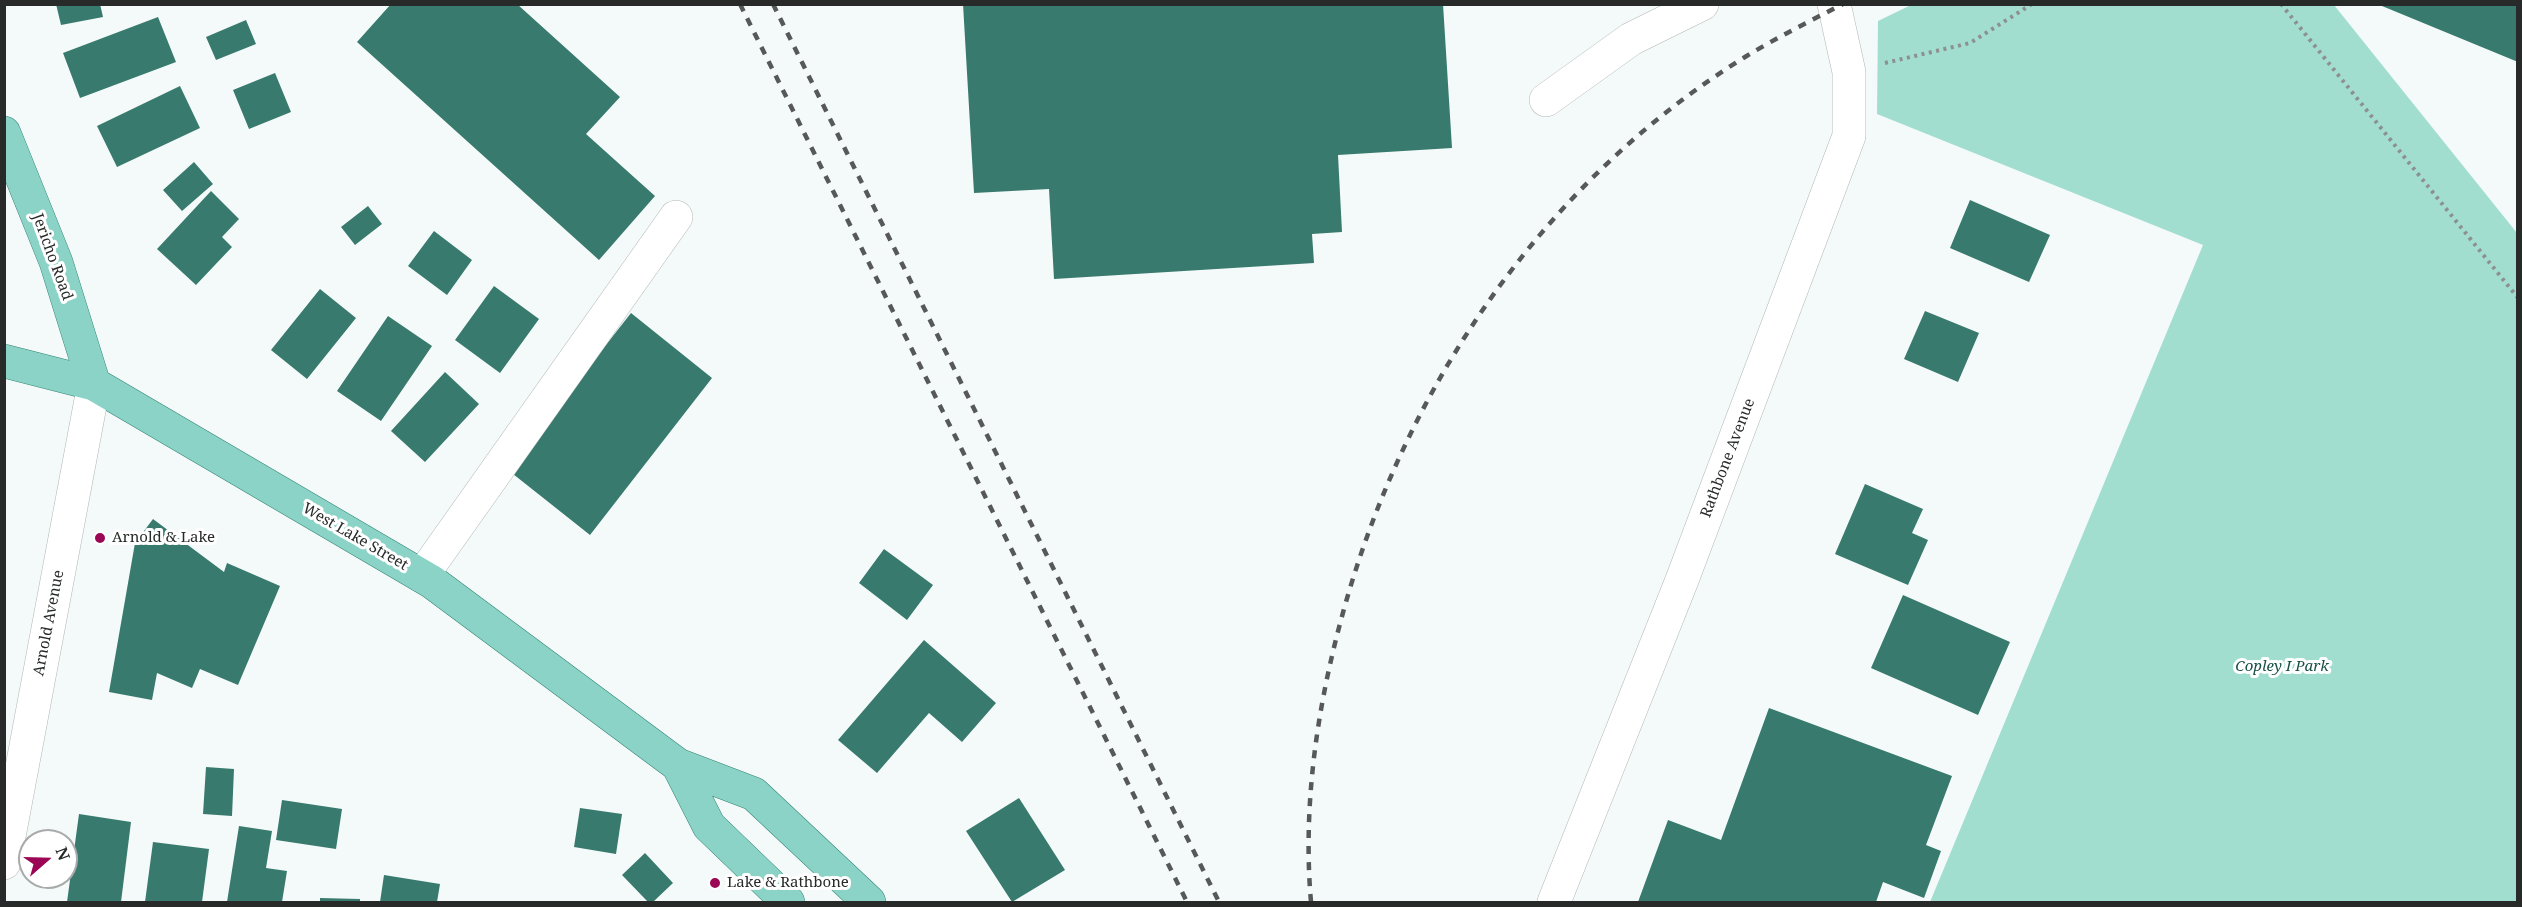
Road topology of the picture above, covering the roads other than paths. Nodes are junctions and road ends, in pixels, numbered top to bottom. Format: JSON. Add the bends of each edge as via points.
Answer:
{"nodes":[{"id":1,"x":1702,"y":4,"type":"edge"},
{"id":2,"x":1834,"y":4,"type":"edge"},
{"id":3,"x":1546,"y":100,"type":"dead end"},
{"id":4,"x":4,"y":132,"type":"edge"},
{"id":5,"x":676,"y":217,"type":"dead end"},
{"id":6,"x":4,"y":360,"type":"edge"},
{"id":7,"x":94,"y":384,"type":"junction"},
{"id":8,"x":422,"y":576,"type":"junction"},
{"id":9,"x":678,"y":765,"type":"junction"},
{"id":10,"x":4,"y":863,"type":"edge"},
{"id":11,"x":782,"y":899,"type":"edge"},
{"id":12,"x":869,"y":903,"type":"edge"},
{"id":13,"x":1554,"y":903,"type":"edge"}],
"edges":[{"from":1,"to":3,"type":"street","via":[[1631,39]]},
{"from":2,"to":13,"type":"street","name":"Rathbone Avenue","via":[[1850,72],[1849,136],[1682,580]]},
{"from":4,"to":7,"type":"main road","name":"Jericho Road","via":[[56,262]]},
{"from":5,"to":8,"type":"street"},
{"from":6,"to":7,"type":"main road","name":"West Lake Street"},
{"from":7,"to":8,"type":"main road","name":"West Lake Street"},
{"from":7,"to":10,"type":"street","name":"Arnold Avenue"},
{"from":8,"to":9,"type":"main road","name":"West Lake Street"},
{"from":9,"to":11,"type":"main road","name":"West Lake Street","via":[[709,826]]},
{"from":9,"to":12,"type":"main road","name":"West Lake Street","via":[[754,794]]}]}
